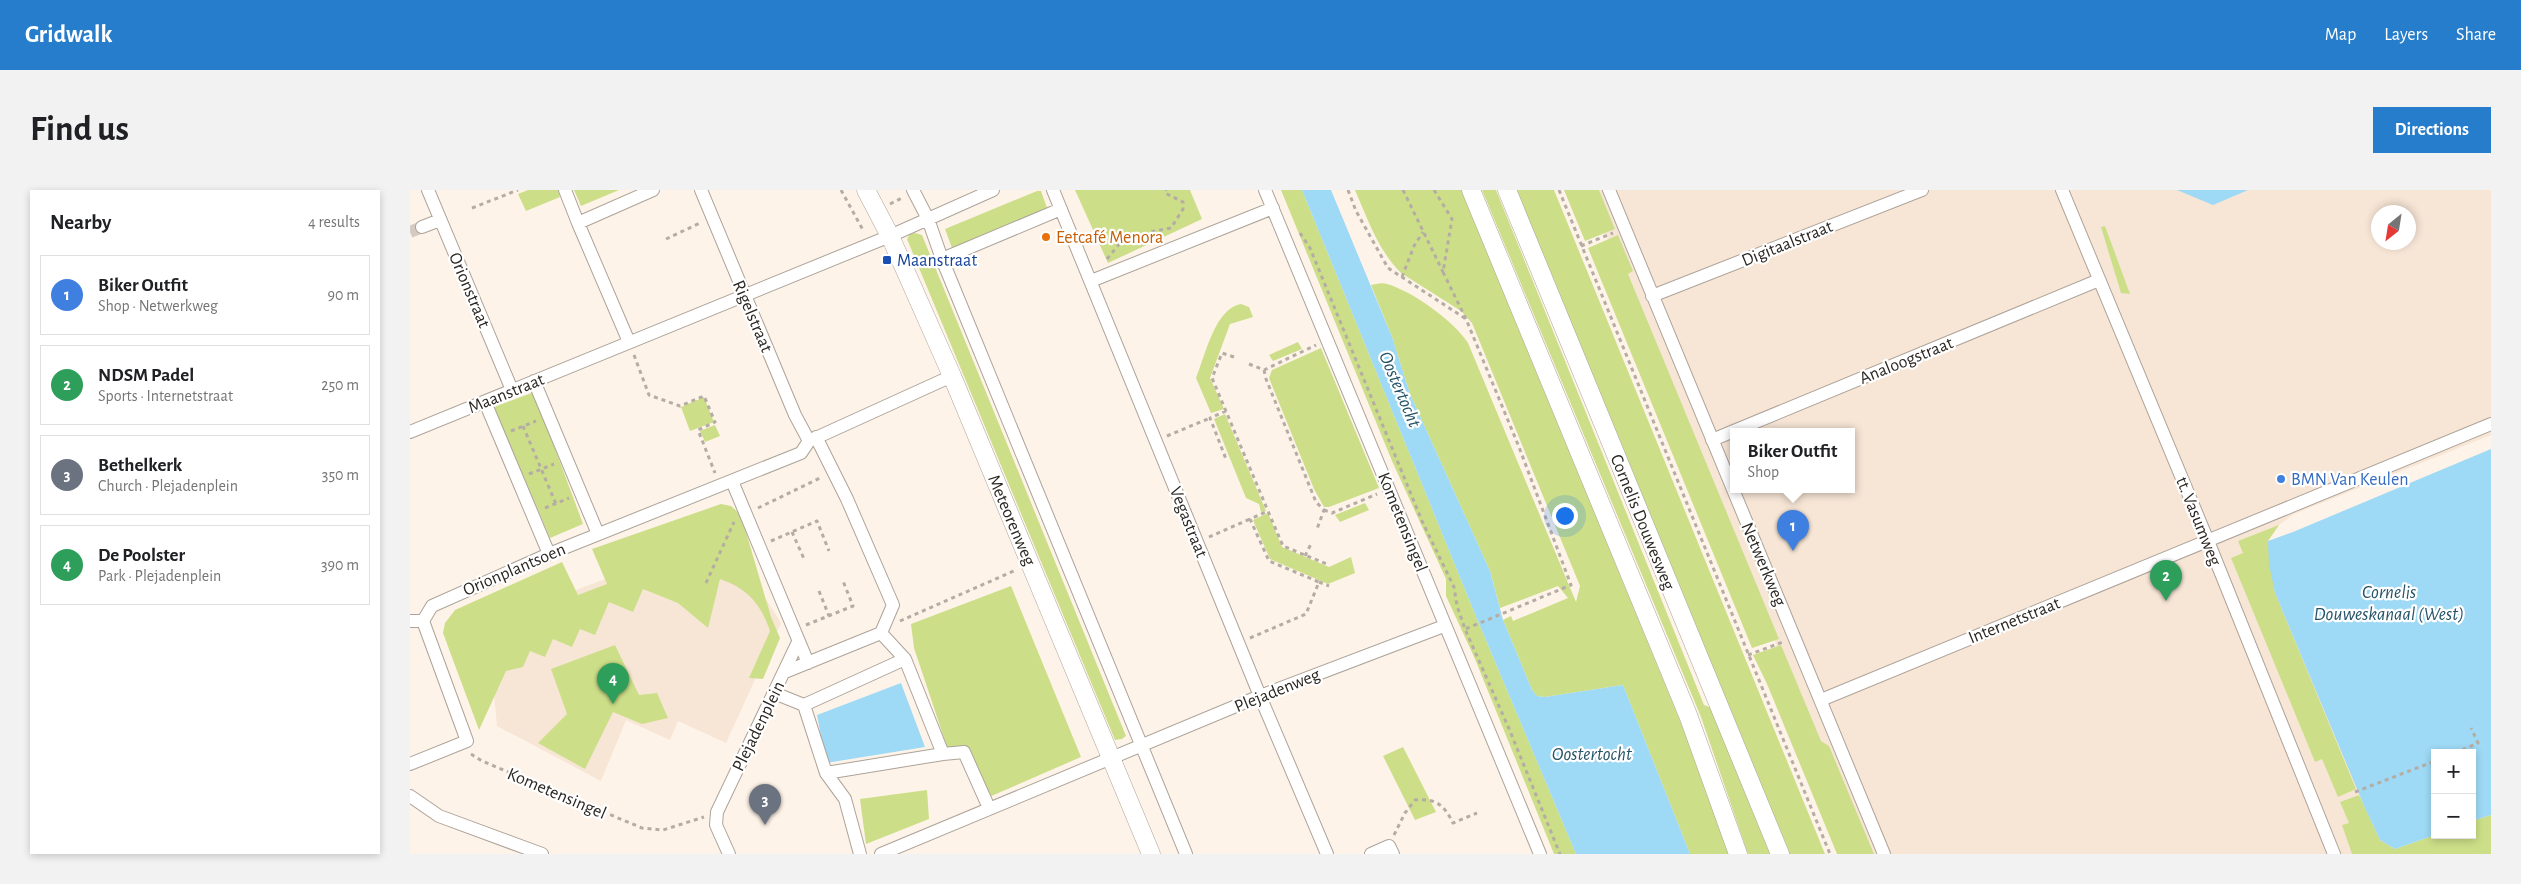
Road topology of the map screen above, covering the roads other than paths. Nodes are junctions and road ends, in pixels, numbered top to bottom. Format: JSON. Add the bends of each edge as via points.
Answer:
{"nodes":[{"id":1,"x":428,"y":190,"type":"edge"},
{"id":2,"x":565,"y":190,"type":"edge"},
{"id":3,"x":653,"y":190,"type":"edge"},
{"id":4,"x":701,"y":190,"type":"edge"},
{"id":5,"x":866,"y":190,"type":"edge"},
{"id":6,"x":913,"y":190,"type":"edge"},
{"id":7,"x":993,"y":190,"type":"edge"},
{"id":8,"x":1054,"y":190,"type":"edge"},
{"id":9,"x":1266,"y":190,"type":"edge"},
{"id":10,"x":1472,"y":190,"type":"edge"},
{"id":11,"x":1507,"y":190,"type":"edge"},
{"id":12,"x":1609,"y":190,"type":"edge"},
{"id":13,"x":1922,"y":190,"type":"edge"},
{"id":14,"x":2062,"y":190,"type":"edge"},
{"id":15,"x":1273,"y":208,"type":"junction"},
{"id":16,"x":1061,"y":209,"type":"junction"},
{"id":17,"x":928,"y":219,"type":"junction"},
{"id":18,"x":440,"y":220,"type":"junction"},
{"id":19,"x":578,"y":223,"type":"junction"},
{"id":20,"x":422,"y":227,"type":"tunnel mouth"},
{"id":21,"x":890,"y":236,"type":"junction"},
{"id":22,"x":942,"y":259,"type":"junction"},
{"id":23,"x":2099,"y":280,"type":"junction"},
{"id":24,"x":1091,"y":281,"type":"junction"},
{"id":25,"x":745,"y":296,"type":"junction"},
{"id":26,"x":1652,"y":296,"type":"junction"},
{"id":27,"x":629,"y":342,"type":"junction"},
{"id":28,"x":952,"y":376,"type":"junction"},
{"id":29,"x":534,"y":381,"type":"junction"},
{"id":30,"x":512,"y":390,"type":"junction"},
{"id":31,"x":485,"y":402,"type":"junction"},
{"id":32,"x":2491,"y":424,"type":"edge"},
{"id":33,"x":1741,"y":428,"type":"edge"},
{"id":34,"x":410,"y":432,"type":"edge"},
{"id":35,"x":1730,"y":433,"type":"edge"},
{"id":36,"x":812,"y":439,"type":"junction"},
{"id":37,"x":1712,"y":440,"type":"junction"},
{"id":38,"x":726,"y":483,"type":"junction"},
{"id":39,"x":1730,"y":483,"type":"edge"},
{"id":40,"x":1734,"y":493,"type":"edge"},
{"id":41,"x":598,"y":534,"type":"junction"},
{"id":42,"x":2208,"y":541,"type":"junction"},
{"id":43,"x":549,"y":554,"type":"junction"},
{"id":44,"x":416,"y":621,"type":"edge"},
{"id":45,"x":1444,"y":626,"type":"junction"},
{"id":46,"x":882,"y":631,"type":"junction"},
{"id":47,"x":796,"y":636,"type":"junction"},
{"id":48,"x":905,"y":659,"type":"junction"},
{"id":49,"x":808,"y":663,"type":"junction"},
{"id":50,"x":785,"y":672,"type":"junction"},
{"id":51,"x":774,"y":692,"type":"junction"},
{"id":52,"x":1260,"y":696,"type":"junction"},
{"id":53,"x":1821,"y":700,"type":"junction"},
{"id":54,"x":804,"y":706,"type":"junction"},
{"id":55,"x":1142,"y":746,"type":"junction"},
{"id":56,"x":943,"y":754,"type":"junction"},
{"id":57,"x":1112,"y":759,"type":"junction"},
{"id":58,"x":410,"y":764,"type":"edge"},
{"id":59,"x":826,"y":773,"type":"junction"},
{"id":60,"x":410,"y":796,"type":"edge"},
{"id":61,"x":989,"y":808,"type":"junction"},
{"id":62,"x":1391,"y":850,"type":"edge"},
{"id":63,"x":542,"y":854,"type":"edge"},
{"id":64,"x":729,"y":854,"type":"edge"},
{"id":65,"x":860,"y":854,"type":"edge"},
{"id":66,"x":881,"y":854,"type":"edge"},
{"id":67,"x":1151,"y":854,"type":"edge"},
{"id":68,"x":1186,"y":854,"type":"edge"},
{"id":69,"x":1327,"y":854,"type":"edge"},
{"id":70,"x":1371,"y":854,"type":"edge"},
{"id":71,"x":1540,"y":854,"type":"edge"},
{"id":72,"x":1738,"y":854,"type":"edge"},
{"id":73,"x":1780,"y":854,"type":"edge"},
{"id":74,"x":1884,"y":854,"type":"edge"},
{"id":75,"x":2334,"y":854,"type":"edge"}],
"edges":[{"from":1,"to":18,"type":"street","name":"Orionstraat"},
{"from":2,"to":19,"type":"street"},
{"from":3,"to":19,"type":"street"},
{"from":4,"to":25,"type":"street","name":"Rigelstraat"},
{"from":5,"to":21,"type":"main road","name":"Meteorenweg"},
{"from":6,"to":17,"type":"street","name":"Meteorenweg"},
{"from":7,"to":17,"type":"street","name":"Maanstraat"},
{"from":8,"to":16,"type":"street","name":"Vegastraat"},
{"from":9,"to":15,"type":"street","name":"Kometensingel"},
{"from":10,"to":72,"type":"main road","name":"Cornelis Douwesweg","via":[[1688,715]]},
{"from":11,"to":73,"type":"main road","name":"Cornelis Douwesweg"},
{"from":12,"to":26,"type":"street","name":"Netwerkweg"},
{"from":13,"to":26,"type":"street","name":"Digitaalstraat"},
{"from":14,"to":23,"type":"street","name":"tt. Vasumweg"},
{"from":15,"to":24,"type":"street"},
{"from":15,"to":45,"type":"street","name":"Kometensingel"},
{"from":16,"to":22,"type":"street"},
{"from":16,"to":24,"type":"street","name":"Vegastraat"},
{"from":17,"to":21,"type":"street","name":"Maanstraat"},
{"from":17,"to":22,"type":"street","name":"Meteorenweg"},
{"from":18,"to":20,"type":"street"},
{"from":18,"to":30,"type":"street","name":"Orionstraat"},
{"from":19,"to":27,"type":"street"},
{"from":21,"to":25,"type":"street","name":"Maanstraat"},
{"from":21,"to":28,"type":"main road","name":"Meteorenweg"},
{"from":22,"to":55,"type":"street","name":"Meteorenweg"},
{"from":23,"to":33,"type":"street","name":"Analoogstraat"},
{"from":23,"to":42,"type":"street","name":"tt. Vasumweg"},
{"from":24,"to":52,"type":"street","name":"Vegastraat"},
{"from":25,"to":27,"type":"street","name":"Maanstraat"},
{"from":25,"to":36,"type":"street","name":"Rigelstraat","via":[[795,415]]},
{"from":26,"to":37,"type":"street","name":"Netwerkweg"},
{"from":27,"to":29,"type":"street","name":"Maanstraat"},
{"from":28,"to":36,"type":"street"},
{"from":28,"to":57,"type":"main road","name":"Meteorenweg"},
{"from":29,"to":30,"type":"street","name":"Maanstraat"},
{"from":29,"to":41,"type":"street"},
{"from":30,"to":31,"type":"street","name":"Maanstraat"},
{"from":31,"to":34,"type":"street","name":"Maanstraat"},
{"from":31,"to":43,"type":"street"},
{"from":32,"to":42,"type":"street","name":"Internetstraat"},
{"from":35,"to":37,"type":"street","name":"Analoogstraat"},
{"from":36,"to":38,"type":"street","name":"Orionplantsoen","via":[[801,453]]},
{"from":36,"to":46,"type":"street","via":[[847,498],[893,605]]},
{"from":37,"to":39,"type":"street","name":"Netwerkweg"},
{"from":38,"to":41,"type":"street","name":"Orionplantsoen"},
{"from":38,"to":47,"type":"street","via":[[746,514]]},
{"from":40,"to":53,"type":"street","name":"Netwerkweg"},
{"from":41,"to":43,"type":"street","name":"Orionplantsoen"},
{"from":42,"to":53,"type":"street","name":"Internetstraat"},
{"from":42,"to":75,"type":"street","name":"tt. Vasumweg"},
{"from":43,"to":44,"type":"street","name":"Orionplantsoen","via":[[440,601]]},
{"from":44,"to":58,"type":"street","name":"Orionplantsoen","via":[[467,741]]},
{"from":45,"to":52,"type":"street","name":"Plejadenweg"},
{"from":45,"to":71,"type":"street","name":"Kometensingel"},
{"from":46,"to":48,"type":"street"},
{"from":46,"to":49,"type":"street","name":"Plejadenplein"},
{"from":47,"to":49,"type":"street"},
{"from":47,"to":50,"type":"street"},
{"from":48,"to":54,"type":"street"},
{"from":48,"to":56,"type":"street"},
{"from":49,"to":50,"type":"street","name":"Plejadenplein"},
{"from":50,"to":51,"type":"street","name":"Plejadenplein"},
{"from":51,"to":54,"type":"street"},
{"from":51,"to":64,"type":"street","name":"Plejadenplein","via":[[717,812],[716,825]]},
{"from":52,"to":55,"type":"street","name":"Plejadenweg"},
{"from":52,"to":69,"type":"street","name":"Vegastraat"},
{"from":53,"to":74,"type":"street","name":"Netwerkweg"},
{"from":54,"to":59,"type":"street"},
{"from":55,"to":57,"type":"street","name":"Plejadenweg"},
{"from":55,"to":68,"type":"street","name":"Meteorenweg"},
{"from":56,"to":59,"type":"street"},
{"from":56,"to":61,"type":"street","via":[[964,752]]},
{"from":57,"to":61,"type":"street"},
{"from":57,"to":67,"type":"main road","name":"Meteorenweg"},
{"from":59,"to":65,"type":"street","via":[[846,799]]},
{"from":60,"to":63,"type":"street","via":[[439,816]]},
{"from":61,"to":66,"type":"street"},
{"from":62,"to":70,"type":"street"}]}
